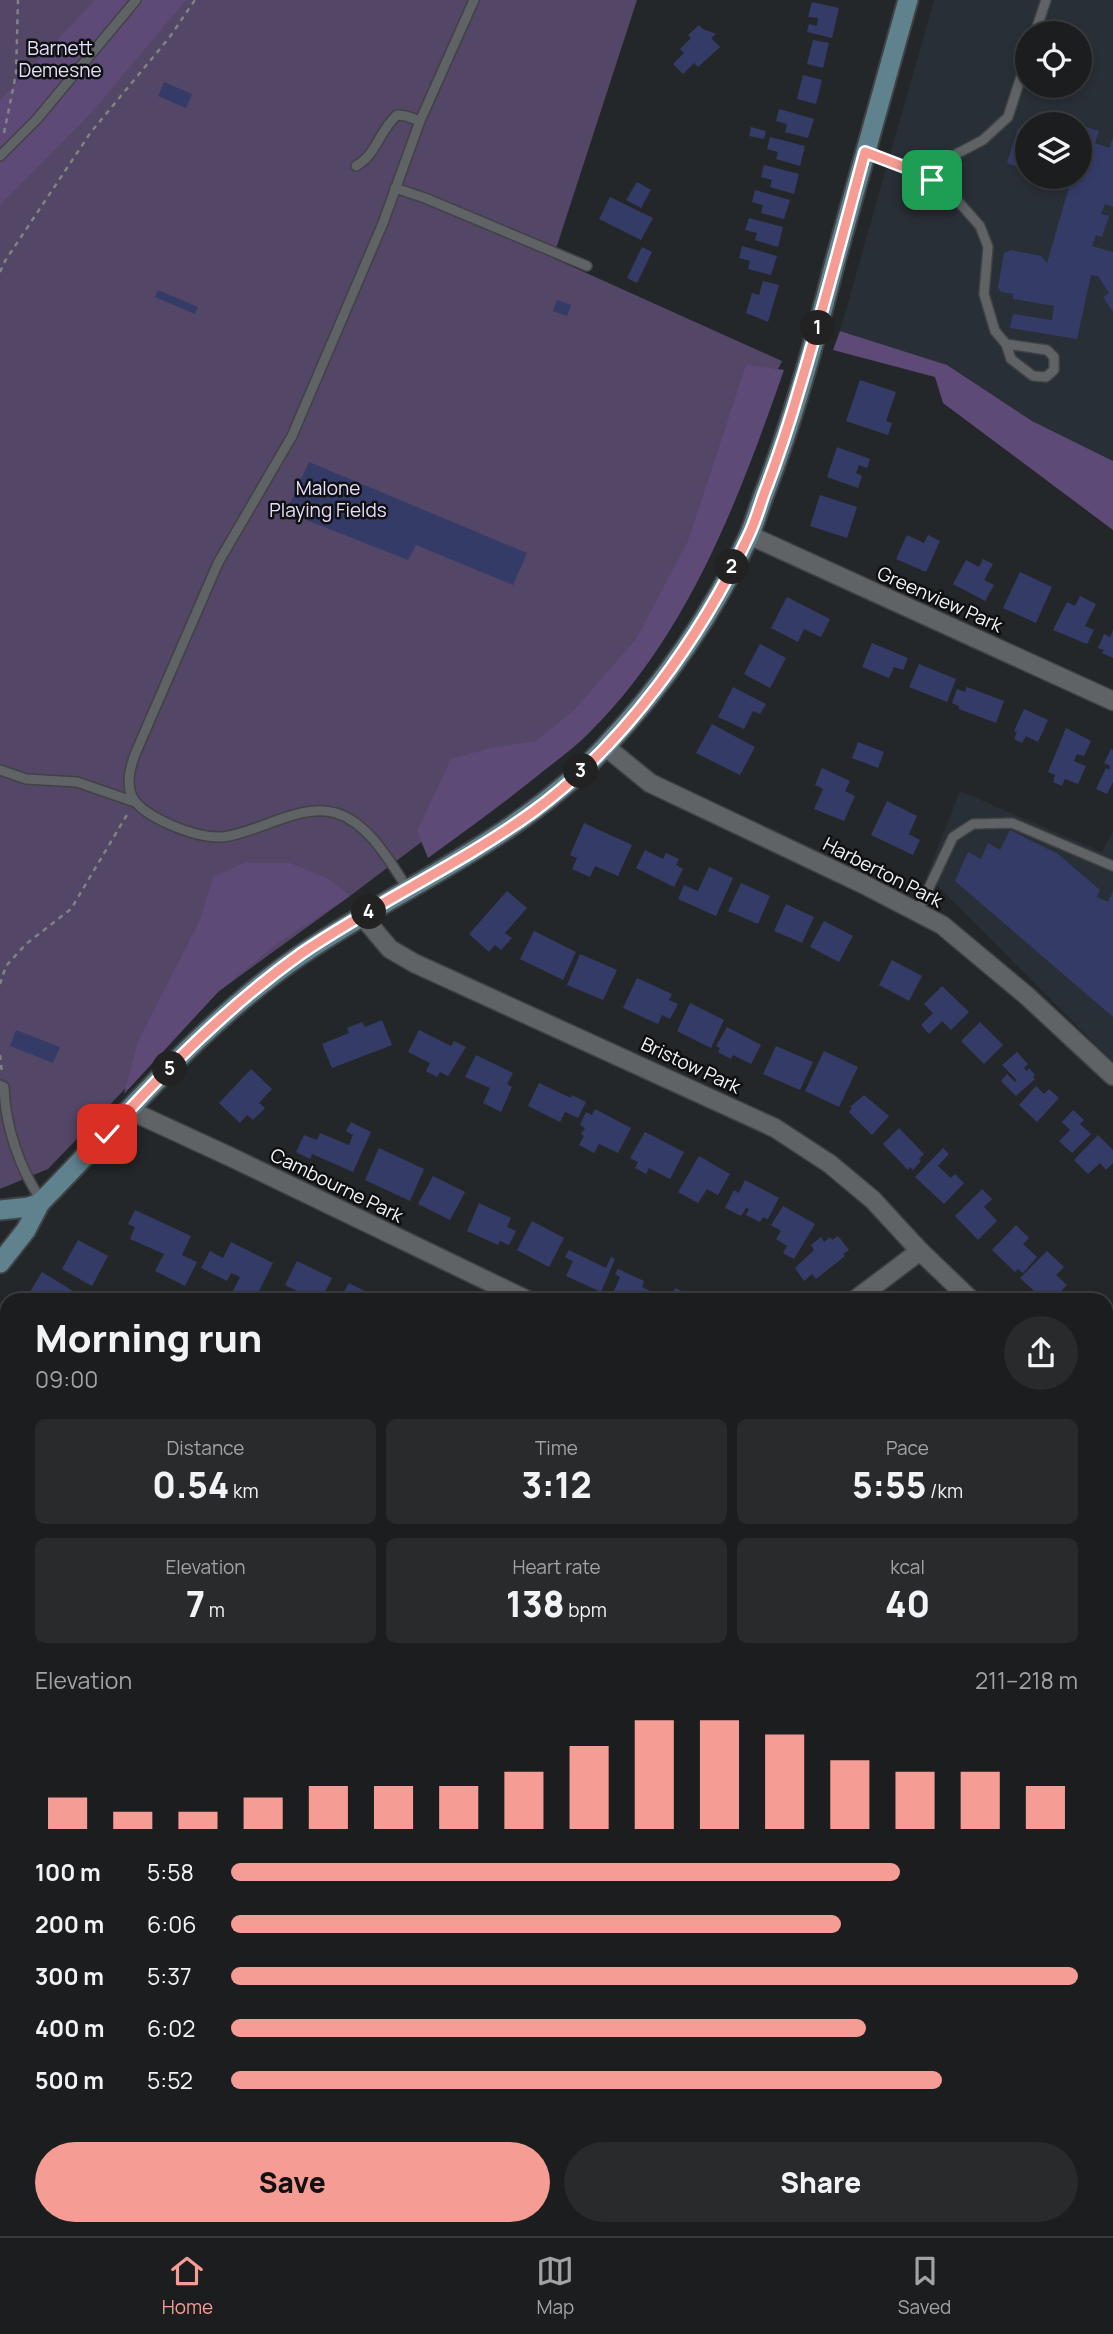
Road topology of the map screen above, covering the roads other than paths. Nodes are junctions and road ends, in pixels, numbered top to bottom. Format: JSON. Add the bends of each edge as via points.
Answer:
{"nodes":[{"id":1,"x":136,"y":0,"type":"edge"},
{"id":2,"x":474,"y":0,"type":"edge"},
{"id":3,"x":908,"y":0,"type":"edge"},
{"id":4,"x":1046,"y":0,"type":"edge"},
{"id":5,"x":1039,"y":21,"type":"edge"},
{"id":6,"x":1015,"y":95,"type":"edge"},
{"id":7,"x":420,"y":121,"type":"junction"},
{"id":8,"x":865,"y":152,"type":"junction"},
{"id":9,"x":0,"y":156,"type":"edge"},
{"id":10,"x":356,"y":166,"type":"dead end"},
{"id":11,"x":920,"y":173,"type":"junction"},
{"id":12,"x":396,"y":188,"type":"junction"},
{"id":13,"x":587,"y":266,"type":"dead end"},
{"id":14,"x":1006,"y":344,"type":"junction"},
{"id":15,"x":749,"y":535,"type":"junction"},
{"id":16,"x":1113,"y":701,"type":"edge"},
{"id":17,"x":606,"y":747,"type":"junction"},
{"id":18,"x":0,"y":770,"type":"edge"},
{"id":19,"x":135,"y":802,"type":"junction"},
{"id":20,"x":1113,"y":866,"type":"edge"},
{"id":21,"x":408,"y":889,"type":"junction"},
{"id":22,"x":917,"y":912,"type":"junction"},
{"id":23,"x":362,"y":916,"type":"junction"},
{"id":24,"x":1113,"y":1076,"type":"edge"},
{"id":25,"x":0,"y":1085,"type":"edge"},
{"id":26,"x":129,"y":1110,"type":"junction"},
{"id":27,"x":41,"y":1202,"type":"junction"},
{"id":28,"x":0,"y":1210,"type":"edge"},
{"id":29,"x":920,"y":1251,"type":"junction"},
{"id":30,"x":0,"y":1264,"type":"edge"},
{"id":31,"x":512,"y":1293,"type":"edge"},
{"id":32,"x":864,"y":1293,"type":"edge"},
{"id":33,"x":964,"y":1293,"type":"edge"}],
"edges":[{"from":1,"to":9,"type":"lane","via":[[37,119]]},
{"from":2,"to":7,"type":"lane"},
{"from":3,"to":8,"type":"main road"},
{"from":4,"to":5,"type":"lane"},
{"from":6,"to":11,"type":"lane","via":[[1008,117],[983,140]]},
{"from":7,"to":10,"type":"lane","via":[[397,115],[387,123],[368,159]]},
{"from":7,"to":12,"type":"lane"},
{"from":8,"to":11,"type":"lane"},
{"from":8,"to":15,"type":"main road","via":[[814,344]]},
{"from":11,"to":14,"type":"lane","via":[[948,190],[979,226],[988,247],[984,294],[995,331]]},
{"from":12,"to":13,"type":"lane"},
{"from":12,"to":19,"type":"lane","via":[[292,436],[218,563],[136,752],[128,780]]},
{"from":14,"to":14,"type":"lane","via":[[1047,349],[1054,357],[1054,370],[1046,377],[1033,376],[1011,359]]},
{"from":15,"to":16,"type":"street","name":"Greenview Park"},
{"from":15,"to":17,"type":"main road","via":[[686,646]]},
{"from":17,"to":21,"type":"main road","via":[[534,811]]},
{"from":17,"to":22,"type":"street","name":"Harberton Park","via":[[650,783]]},
{"from":18,"to":19,"type":"lane","via":[[26,779],[76,782]]},
{"from":19,"to":21,"type":"lane","via":[[149,815],[183,830],[220,837],[303,813],[333,812],[364,831]]},
{"from":20,"to":22,"type":"lane","via":[[1012,823],[972,824],[953,837]]},
{"from":21,"to":23,"type":"main road"},
{"from":22,"to":24,"type":"street","name":"Harberton Park","via":[[942,925],[1027,996]]},
{"from":23,"to":26,"type":"main road","via":[[248,995]]},
{"from":23,"to":29,"type":"street","name":"Bristow Park","via":[[390,949],[414,963],[775,1128],[873,1199]]},
{"from":25,"to":27,"type":"lane","via":[[18,1152]]},
{"from":26,"to":27,"type":"main road"},
{"from":26,"to":31,"type":"street","name":"Cambourne Park"},
{"from":27,"to":28,"type":"main road"},
{"from":27,"to":30,"type":"main road"},
{"from":29,"to":32,"type":"street"},
{"from":29,"to":33,"type":"street","name":"Bristow Park"}]}
